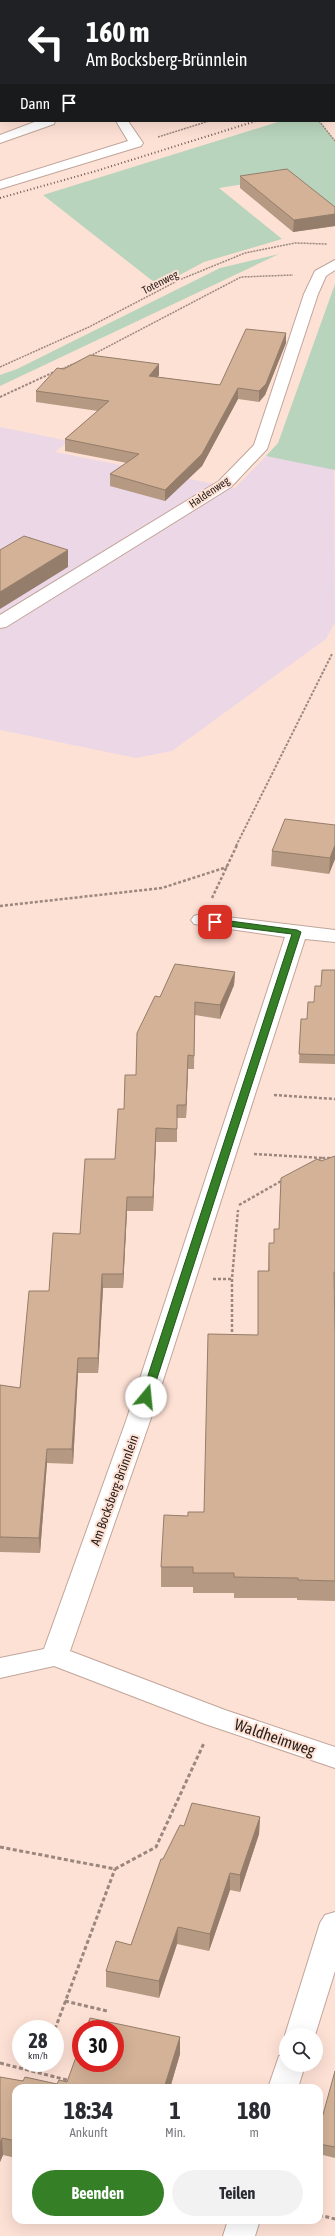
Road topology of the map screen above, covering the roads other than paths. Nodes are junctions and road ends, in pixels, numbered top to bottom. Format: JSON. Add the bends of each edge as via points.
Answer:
{"nodes":[{"id":1,"x":46,"y":122,"type":"edge"},
{"id":2,"x":123,"y":122,"type":"edge"},
{"id":3,"x":0,"y":139,"type":"edge"},
{"id":4,"x":0,"y":185,"type":"edge"},
{"id":5,"x":335,"y":264,"type":"edge"},
{"id":6,"x":0,"y":623,"type":"edge"},
{"id":7,"x":201,"y":920,"type":"road end"},
{"id":8,"x":297,"y":932,"type":"junction"},
{"id":9,"x":335,"y":936,"type":"edge"},
{"id":10,"x":55,"y":1656,"type":"junction"},
{"id":11,"x":0,"y":1668,"type":"edge"},
{"id":12,"x":335,"y":1758,"type":"edge"},
{"id":13,"x":335,"y":1923,"type":"edge"},
{"id":14,"x":302,"y":2028,"type":"edge"},
{"id":15,"x":288,"y":2072,"type":"edge"},
{"id":16,"x":284,"y":2084,"type":"edge"},
{"id":17,"x":243,"y":2224,"type":"edge"},
{"id":18,"x":239,"y":2236,"type":"edge"}],
"edges":[{"from":1,"to":3,"type":"street"},
{"from":2,"to":4,"type":"street","via":[[136,143]]},
{"from":5,"to":6,"type":"street","name":"Haldenweg","via":[[320,274],[311,294],[261,446],[225,484]]},
{"from":7,"to":8,"type":"street"},
{"from":8,"to":9,"type":"street"},
{"from":8,"to":10,"type":"street","name":"Am Bocksberg-Brünnlein","via":[[138,1421]]},
{"from":10,"to":11,"type":"street"},
{"from":10,"to":12,"type":"street","name":"Waldheimweg","via":[[215,1717]]},
{"from":13,"to":14,"type":"street"},
{"from":15,"to":16,"type":"street"},
{"from":17,"to":18,"type":"street"}]}
